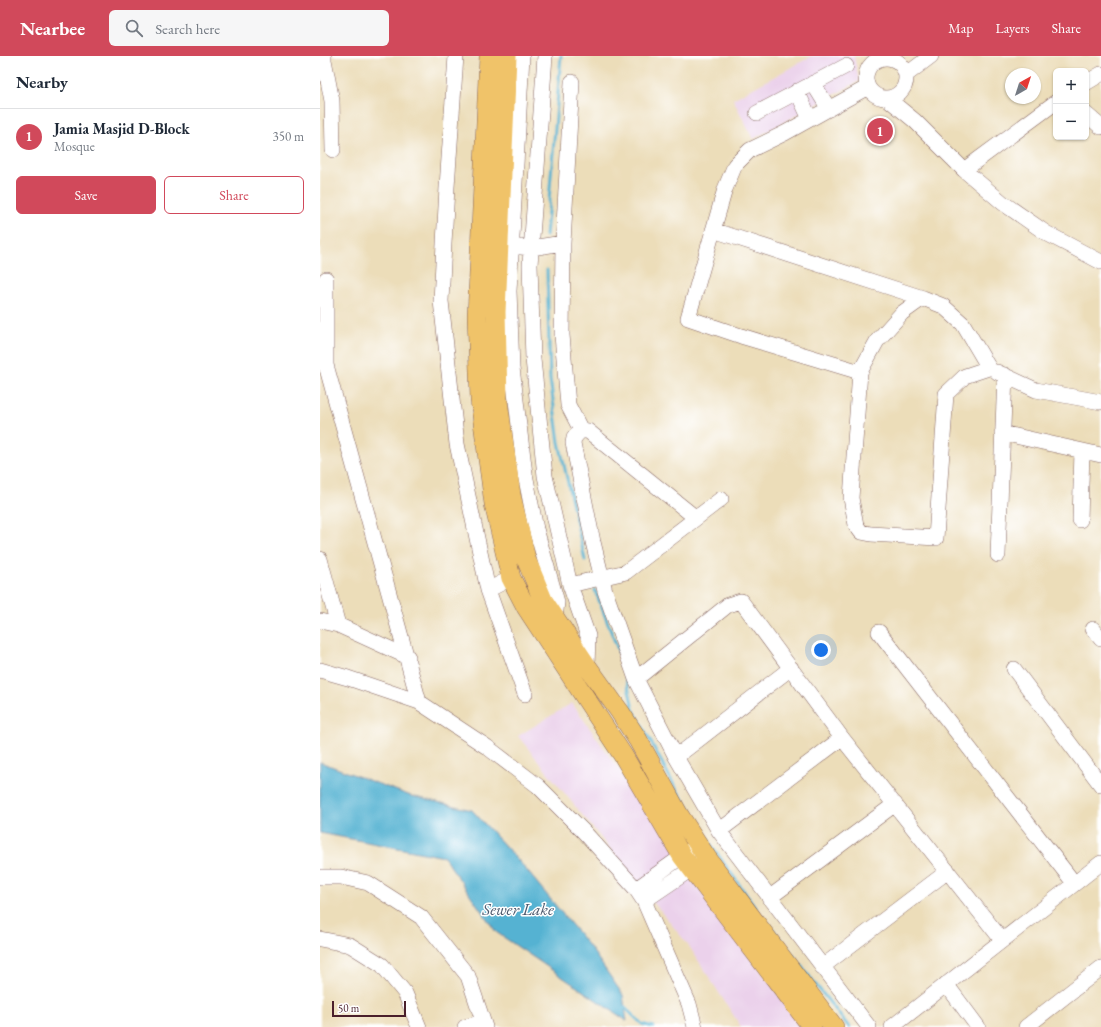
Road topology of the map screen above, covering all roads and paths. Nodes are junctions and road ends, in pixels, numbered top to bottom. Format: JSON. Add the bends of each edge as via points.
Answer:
{"nodes":[{"id":1,"x":324,"y":56,"type":"edge"},
{"id":2,"x":456,"y":56,"type":"edge"},
{"id":3,"x":489,"y":56,"type":"edge"},
{"id":4,"x":507,"y":56,"type":"edge"},
{"id":5,"x":522,"y":56,"type":"edge"},
{"id":6,"x":545,"y":56,"type":"edge"},
{"id":7,"x":931,"y":56,"type":"edge"},
{"id":8,"x":892,"y":57,"type":"edge"},
{"id":9,"x":866,"y":62,"type":"edge"},
{"id":10,"x":846,"y":66,"type":"dead end"},
{"id":11,"x":1101,"y":74,"type":"edge"},
{"id":12,"x":905,"y":80,"type":"junction"},
{"id":13,"x":1089,"y":81,"type":"edge"},
{"id":14,"x":572,"y":82,"type":"dead end"},
{"id":15,"x":813,"y":83,"type":"junction"},
{"id":16,"x":868,"y":87,"type":"junction"},
{"id":17,"x":797,"y":91,"type":"junction"},
{"id":18,"x":887,"y":98,"type":"junction"},
{"id":19,"x":1053,"y":104,"type":"edge"},
{"id":20,"x":829,"y":109,"type":"junction"},
{"id":21,"x":756,"y":113,"type":"dead end"},
{"id":22,"x":1089,"y":117,"type":"edge"},
{"id":23,"x":810,"y":119,"type":"junction"},
{"id":24,"x":915,"y":121,"type":"junction"},
{"id":25,"x":1101,"y":127,"type":"edge"},
{"id":26,"x":517,"y":141,"type":"junction"},
{"id":27,"x":539,"y":142,"type":"junction"},
{"id":28,"x":333,"y":150,"type":"dead end"},
{"id":29,"x":964,"y":170,"type":"junction"},
{"id":30,"x":713,"y":230,"type":"junction"},
{"id":31,"x":563,"y":243,"type":"junction"},
{"id":32,"x":505,"y":245,"type":"junction"},
{"id":33,"x":531,"y":248,"type":"junction"},
{"id":34,"x":1101,"y":262,"type":"edge"},
{"id":35,"x":326,"y":279,"type":"dead end"},
{"id":36,"x":923,"y":298,"type":"junction"},
{"id":37,"x":511,"y":342,"type":"junction"},
{"id":38,"x":532,"y":344,"type":"junction"},
{"id":39,"x":323,"y":364,"type":"edge"},
{"id":40,"x":989,"y":368,"type":"junction"},
{"id":41,"x":860,"y":372,"type":"junction"},
{"id":42,"x":1004,"y":375,"type":"junction"},
{"id":43,"x":1101,"y":402,"type":"edge"},
{"id":44,"x":581,"y":430,"type":"junction"},
{"id":45,"x":1002,"y":433,"type":"junction"},
{"id":46,"x":540,"y":436,"type":"junction"},
{"id":47,"x":520,"y":437,"type":"junction"},
{"id":48,"x":1082,"y":451,"type":"junction"},
{"id":49,"x":1101,"y":455,"type":"edge"},
{"id":50,"x":721,"y":499,"type":"dead end"},
{"id":51,"x":696,"y":518,"type":"junction"},
{"id":52,"x":1080,"y":520,"type":"dead end"},
{"id":53,"x":556,"y":524,"type":"junction"},
{"id":54,"x":536,"y":529,"type":"junction"},
{"id":55,"x":998,"y":555,"type":"dead end"},
{"id":56,"x":320,"y":559,"type":"edge"},
{"id":57,"x":601,"y":577,"type":"junction"},
{"id":58,"x":511,"y":578,"type":"junction"},
{"id":59,"x":570,"y":585,"type":"junction"},
{"id":60,"x":488,"y":590,"type":"junction"},
{"id":61,"x":555,"y":618,"type":"junction"},
{"id":62,"x":320,"y":621,"type":"edge"},
{"id":63,"x":338,"y":625,"type":"junction"},
{"id":64,"x":879,"y":632,"type":"dead end"},
{"id":65,"x":408,"y":657,"type":"junction"},
{"id":66,"x":587,"y":666,"type":"junction"},
{"id":67,"x":791,"y":668,"type":"junction"},
{"id":68,"x":1014,"y":669,"type":"dead end"},
{"id":69,"x":320,"y":670,"type":"edge"},
{"id":70,"x":636,"y":679,"type":"junction"},
{"id":71,"x":525,"y":694,"type":"dead end"},
{"id":72,"x":419,"y":702,"type":"junction"},
{"id":73,"x":842,"y":738,"type":"junction"},
{"id":74,"x":676,"y":757,"type":"junction"},
{"id":75,"x":1101,"y":784,"type":"edge"},
{"id":76,"x":895,"y":804,"type":"junction"},
{"id":77,"x":719,"y":832,"type":"junction"},
{"id":78,"x":703,"y":851,"type":"junction"},
{"id":79,"x":687,"y":862,"type":"junction"},
{"id":80,"x":1101,"y":863,"type":"edge"},
{"id":81,"x":948,"y":871,"type":"junction"},
{"id":82,"x":320,"y":877,"type":"edge"},
{"id":83,"x":1074,"y":883,"type":"junction"},
{"id":84,"x":640,"y":895,"type":"junction"},
{"id":85,"x":769,"y":898,"type":"junction"},
{"id":86,"x":320,"y":939,"type":"edge"},
{"id":87,"x":1002,"y":940,"type":"junction"},
{"id":88,"x":822,"y":967,"type":"junction"},
{"id":89,"x":1101,"y":968,"type":"edge"},
{"id":90,"x":946,"y":984,"type":"junction"},
{"id":91,"x":484,"y":1025,"type":"edge"},
{"id":92,"x":419,"y":1027,"type":"edge"},
{"id":93,"x":466,"y":1027,"type":"edge"},
{"id":94,"x":695,"y":1027,"type":"edge"},
{"id":95,"x":812,"y":1027,"type":"edge"},
{"id":96,"x":834,"y":1027,"type":"edge"},
{"id":97,"x":869,"y":1027,"type":"edge"},
{"id":98,"x":892,"y":1027,"type":"edge"},
{"id":99,"x":978,"y":1027,"type":"edge"},
{"id":100,"x":1026,"y":1027,"type":"edge"}],
"edges":[{"from":1,"to":28,"type":"street","via":[[332,101]]},
{"from":2,"to":60,"type":"street","via":[[442,301],[457,444]]},
{"from":3,"to":58,"type":"main road","via":[[477,316],[480,400],[494,504]]},
{"from":4,"to":32,"type":"main road"},
{"from":5,"to":26,"type":"street"},
{"from":6,"to":27,"type":"street"},
{"from":7,"to":12,"type":"street"},
{"from":8,"to":9,"type":"street"},
{"from":8,"to":12,"type":"street","via":[[901,64]]},
{"from":9,"to":16,"type":"street"},
{"from":10,"to":15,"type":"street"},
{"from":11,"to":13,"type":"street"},
{"from":12,"to":18,"type":"street","via":[[900,92]]},
{"from":12,"to":24,"type":"street"},
{"from":14,"to":31,"type":"street"},
{"from":15,"to":17,"type":"street"},
{"from":15,"to":20,"type":"street"},
{"from":16,"to":18,"type":"street","via":[[876,95]]},
{"from":16,"to":20,"type":"street"},
{"from":17,"to":21,"type":"street"},
{"from":17,"to":23,"type":"street"},
{"from":18,"to":24,"type":"street"},
{"from":19,"to":29,"type":"street"},
{"from":20,"to":23,"type":"street"},
{"from":22,"to":25,"type":"street"},
{"from":23,"to":30,"type":"street","via":[[750,150],[735,165]]},
{"from":24,"to":29,"type":"street"},
{"from":26,"to":27,"type":"street"},
{"from":26,"to":32,"type":"street"},
{"from":27,"to":33,"type":"street"},
{"from":29,"to":34,"type":"street","via":[[1003,203],[1046,233]]},
{"from":30,"to":36,"type":"street"},
{"from":30,"to":41,"type":"street","via":[[688,318]]},
{"from":31,"to":33,"type":"street"},
{"from":31,"to":44,"type":"street","via":[[562,335],[568,405]]},
{"from":32,"to":33,"type":"street"},
{"from":32,"to":37,"type":"street"},
{"from":32,"to":61,"type":"main road","via":[[496,312],[498,401],[510,495],[526,559],[543,600]]},
{"from":33,"to":38,"type":"street"},
{"from":35,"to":39,"type":"street"},
{"from":36,"to":40,"type":"street","via":[[943,306],[963,324]]},
{"from":36,"to":41,"type":"street","via":[[902,312],[877,341]]},
{"from":37,"to":38,"type":"street"},
{"from":37,"to":47,"type":"street"},
{"from":38,"to":46,"type":"street"},
{"from":39,"to":65,"type":"street"},
{"from":40,"to":41,"type":"street","via":[[965,376],[946,394],[936,538],[871,534],[861,532],[856,525],[851,498]]},
{"from":40,"to":42,"type":"street"},
{"from":42,"to":43,"type":"street","via":[[1036,390]]},
{"from":42,"to":45,"type":"street"},
{"from":44,"to":51,"type":"street","via":[[588,431]]},
{"from":44,"to":57,"type":"street","via":[[574,438],[574,443]]},
{"from":45,"to":48,"type":"street"},
{"from":45,"to":55,"type":"street"},
{"from":46,"to":47,"type":"street"},
{"from":46,"to":53,"type":"street","via":[[544,476]]},
{"from":47,"to":54,"type":"street"},
{"from":48,"to":49,"type":"street"},
{"from":48,"to":52,"type":"street"},
{"from":50,"to":51,"type":"street"},
{"from":51,"to":57,"type":"street","via":[[626,572]]},
{"from":53,"to":54,"type":"street"},
{"from":53,"to":59,"type":"street"},
{"from":54,"to":61,"type":"street","via":[[557,602]]},
{"from":56,"to":63,"type":"street"},
{"from":57,"to":59,"type":"street"},
{"from":57,"to":70,"type":"street"},
{"from":58,"to":60,"type":"street"},
{"from":58,"to":79,"type":"main road","via":[[526,607],[624,758]]},
{"from":59,"to":66,"type":"street","via":[[588,636]]},
{"from":60,"to":71,"type":"street"},
{"from":61,"to":66,"type":"main road"},
{"from":62,"to":63,"type":"street"},
{"from":63,"to":65,"type":"street"},
{"from":64,"to":83,"type":"street"},
{"from":65,"to":72,"type":"street"},
{"from":66,"to":78,"type":"main road","via":[[638,740],[679,815]]},
{"from":67,"to":70,"type":"street","via":[[741,601],[728,605]]},
{"from":67,"to":73,"type":"street"},
{"from":67,"to":74,"type":"street"},
{"from":68,"to":75,"type":"street"},
{"from":69,"to":72,"type":"street"},
{"from":70,"to":74,"type":"street"},
{"from":72,"to":84,"type":"street","via":[[487,747],[538,786],[585,833]]},
{"from":73,"to":76,"type":"street"},
{"from":73,"to":77,"type":"street"},
{"from":74,"to":77,"type":"street"},
{"from":76,"to":81,"type":"street"},
{"from":76,"to":85,"type":"street"},
{"from":77,"to":85,"type":"street"},
{"from":78,"to":79,"type":"street"},
{"from":78,"to":96,"type":"main road"},
{"from":79,"to":84,"type":"street"},
{"from":79,"to":95,"type":"main road"},
{"from":80,"to":83,"type":"street"},
{"from":81,"to":87,"type":"street"},
{"from":81,"to":88,"type":"street"},
{"from":82,"to":91,"type":"street","via":[[341,877],[368,883],[421,917],[468,976]]},
{"from":83,"to":87,"type":"street"},
{"from":84,"to":94,"type":"street","via":[[689,1004]]},
{"from":85,"to":88,"type":"street"},
{"from":86,"to":92,"type":"street","via":[[350,945],[382,965],[406,993]]},
{"from":87,"to":90,"type":"street"},
{"from":88,"to":97,"type":"street"},
{"from":89,"to":100,"type":"street"},
{"from":90,"to":98,"type":"street"},
{"from":90,"to":99,"type":"street"},
{"from":91,"to":93,"type":"street"}]}
